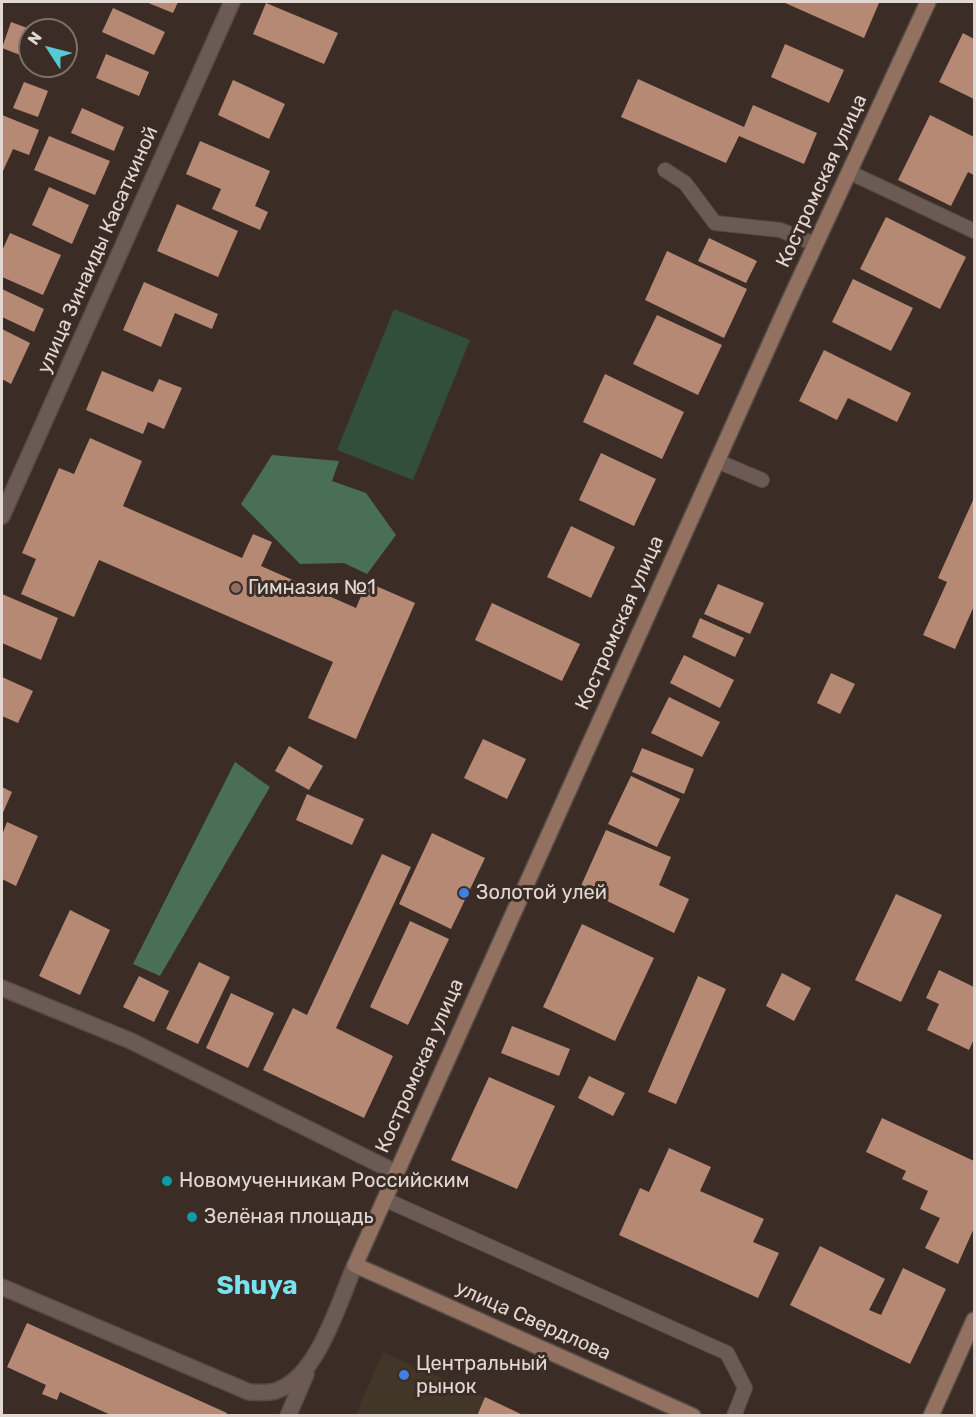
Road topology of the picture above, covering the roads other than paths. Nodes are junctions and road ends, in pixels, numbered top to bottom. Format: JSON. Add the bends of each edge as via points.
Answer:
{"nodes":[{"id":1,"x":232,"y":2,"type":"edge"},
{"id":2,"x":928,"y":2,"type":"edge"},
{"id":3,"x":665,"y":170,"type":"dead end"},
{"id":4,"x":849,"y":172,"type":"junction"},
{"id":5,"x":975,"y":231,"type":"edge"},
{"id":6,"x":815,"y":244,"type":"junction"},
{"id":7,"x":717,"y":460,"type":"junction"},
{"id":8,"x":762,"y":480,"type":"dead end"},
{"id":9,"x":2,"y":516,"type":"edge"},
{"id":10,"x":2,"y":988,"type":"edge"},
{"id":11,"x":395,"y":1172,"type":"junction"},
{"id":12,"x":384,"y":1199,"type":"junction"},
{"id":13,"x":355,"y":1265,"type":"junction"},
{"id":14,"x":2,"y":1287,"type":"edge"},
{"id":15,"x":975,"y":1320,"type":"edge"},
{"id":16,"x":310,"y":1365,"type":"junction"},
{"id":17,"x":288,"y":1414,"type":"edge"},
{"id":18,"x":693,"y":1416,"type":"edge"},
{"id":19,"x":734,"y":1416,"type":"edge"},
{"id":20,"x":931,"y":1416,"type":"edge"}],
"edges":[{"from":1,"to":9,"type":"street","name":"улица Зинаиды Касаткиной"},
{"from":2,"to":4,"type":"main road","name":"Костромская улица"},
{"from":3,"to":6,"type":"lane","via":[[685,183],[715,223],[780,230]]},
{"from":4,"to":5,"type":"lane"},
{"from":4,"to":6,"type":"main road","name":"Костромская улица"},
{"from":6,"to":7,"type":"main road","name":"Костромская улица"},
{"from":7,"to":8,"type":"lane"},
{"from":7,"to":11,"type":"main road","name":"Костромская улица"},
{"from":10,"to":11,"type":"street","via":[[131,1041]]},
{"from":11,"to":12,"type":"main road","name":"Костромская улица"},
{"from":12,"to":13,"type":"main road","name":"Костромская улица"},
{"from":12,"to":19,"type":"lane","via":[[727,1353],[745,1388]]},
{"from":13,"to":16,"type":"street"},
{"from":13,"to":18,"type":"main road","name":"улица Свердлова"},
{"from":14,"to":16,"type":"street","via":[[249,1392],[277,1391]]},
{"from":15,"to":20,"type":"main road"},
{"from":16,"to":17,"type":"street"}]}
